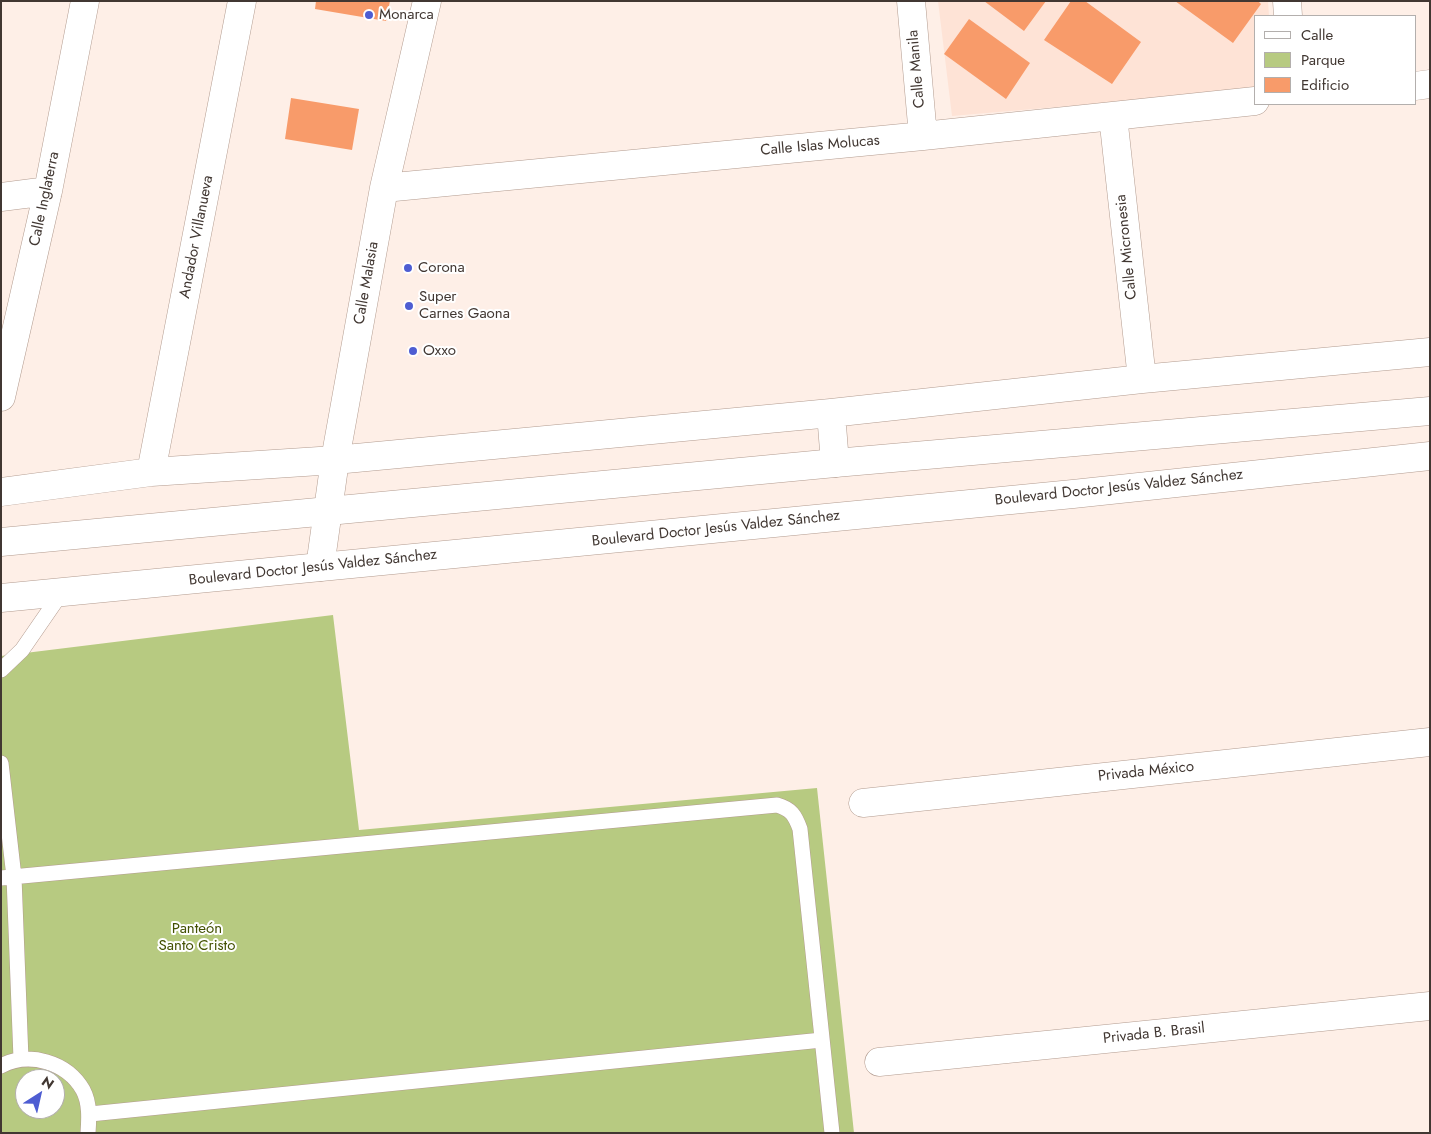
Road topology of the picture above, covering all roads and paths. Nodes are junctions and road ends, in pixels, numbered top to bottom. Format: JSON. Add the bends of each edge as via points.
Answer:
{"nodes":[{"id":1,"x":85,"y":1,"type":"edge"},
{"id":2,"x":242,"y":1,"type":"edge"},
{"id":3,"x":426,"y":1,"type":"edge"},
{"id":4,"x":911,"y":1,"type":"edge"},
{"id":5,"x":1287,"y":1,"type":"edge"},
{"id":6,"x":1288,"y":15,"type":"edge"},
{"id":7,"x":1430,"y":84,"type":"edge"},
{"id":8,"x":1416,"y":86,"type":"edge"},
{"id":9,"x":1254,"y":101,"type":"edge"},
{"id":10,"x":1113,"y":116,"type":"junction"},
{"id":11,"x":923,"y":136,"type":"junction"},
{"id":12,"x":384,"y":188,"type":"junction"},
{"id":13,"x":48,"y":191,"type":"junction"},
{"id":14,"x":1,"y":197,"type":"edge"},
{"id":15,"x":1430,"y":352,"type":"edge"},
{"id":16,"x":1142,"y":379,"type":"junction"},
{"id":17,"x":1,"y":397,"type":"edge"},
{"id":18,"x":1430,"y":411,"type":"edge"},
{"id":19,"x":830,"y":413,"type":"junction"},
{"id":20,"x":1430,"y":456,"type":"edge"},
{"id":21,"x":335,"y":460,"type":"junction"},
{"id":22,"x":835,"y":462,"type":"junction"},
{"id":23,"x":151,"y":472,"type":"junction"},
{"id":24,"x":1,"y":492,"type":"edge"},
{"id":25,"x":329,"y":510,"type":"junction"},
{"id":26,"x":1,"y":542,"type":"edge"},
{"id":27,"x":320,"y":567,"type":"junction"},
{"id":28,"x":62,"y":592,"type":"junction"},
{"id":29,"x":1,"y":598,"type":"edge"},
{"id":30,"x":1,"y":670,"type":"edge"},
{"id":31,"x":1430,"y":742,"type":"edge"},
{"id":32,"x":1,"y":763,"type":"edge"},
{"id":33,"x":863,"y":803,"type":"dead end"},
{"id":34,"x":8,"y":877,"type":"edge"},
{"id":35,"x":1430,"y":1006,"type":"edge"},
{"id":36,"x":822,"y":1040,"type":"junction"},
{"id":37,"x":21,"y":1059,"type":"junction"},
{"id":38,"x":879,"y":1062,"type":"dead end"},
{"id":39,"x":1,"y":1066,"type":"edge"},
{"id":40,"x":90,"y":1114,"type":"junction"},
{"id":41,"x":88,"y":1133,"type":"edge"},
{"id":42,"x":832,"y":1133,"type":"edge"}],
"edges":[{"from":1,"to":13,"type":"street","name":"Calle Inglaterra"},
{"from":2,"to":23,"type":"street","name":"Andador Villanueva"},
{"from":3,"to":12,"type":"street","name":"Calle Malasia"},
{"from":4,"to":11,"type":"street","name":"Calle Manila"},
{"from":5,"to":6,"type":"street"},
{"from":7,"to":8,"type":"street"},
{"from":9,"to":10,"type":"street","name":"Calle Islas Molucas"},
{"from":10,"to":11,"type":"street","name":"Calle Islas Molucas"},
{"from":10,"to":16,"type":"street","name":"Calle Micronesia"},
{"from":11,"to":12,"type":"street","name":"Calle Islas Molucas"},
{"from":12,"to":21,"type":"street","name":"Calle Malasia"},
{"from":13,"to":14,"type":"street"},
{"from":13,"to":17,"type":"street","name":"Calle Inglaterra"},
{"from":15,"to":16,"type":"street"},
{"from":16,"to":19,"type":"street"},
{"from":18,"to":22,"type":"street"},
{"from":19,"to":21,"type":"street"},
{"from":19,"to":22,"type":"street"},
{"from":20,"to":27,"type":"street","name":"Boulevard Doctor Jesús Valdez Sánchez"},
{"from":21,"to":23,"type":"street"},
{"from":21,"to":25,"type":"street","name":"Calle Malasia"},
{"from":22,"to":25,"type":"street"},
{"from":23,"to":24,"type":"street"},
{"from":25,"to":26,"type":"street"},
{"from":25,"to":27,"type":"street","name":"Calle Malasia"},
{"from":27,"to":28,"type":"street","name":"Boulevard Doctor Jesús Valdez Sánchez"},
{"from":28,"to":29,"type":"street","name":"Boulevard Doctor Jesús Valdez Sánchez"},
{"from":28,"to":30,"type":"lane","via":[[22,650]]},
{"from":31,"to":33,"type":"street","name":"Privada México"},
{"from":32,"to":34,"type":"lane"},
{"from":34,"to":36,"type":"lane","via":[[777,805],[796,816],[800,829]]},
{"from":34,"to":37,"type":"lane"},
{"from":35,"to":38,"type":"street","name":"Privada B. Brasil"},
{"from":36,"to":40,"type":"lane"},
{"from":36,"to":42,"type":"lane"},
{"from":37,"to":39,"type":"lane"},
{"from":37,"to":40,"type":"lane","via":[[46,1060],[68,1072],[83,1091]]},
{"from":40,"to":41,"type":"lane"}]}
